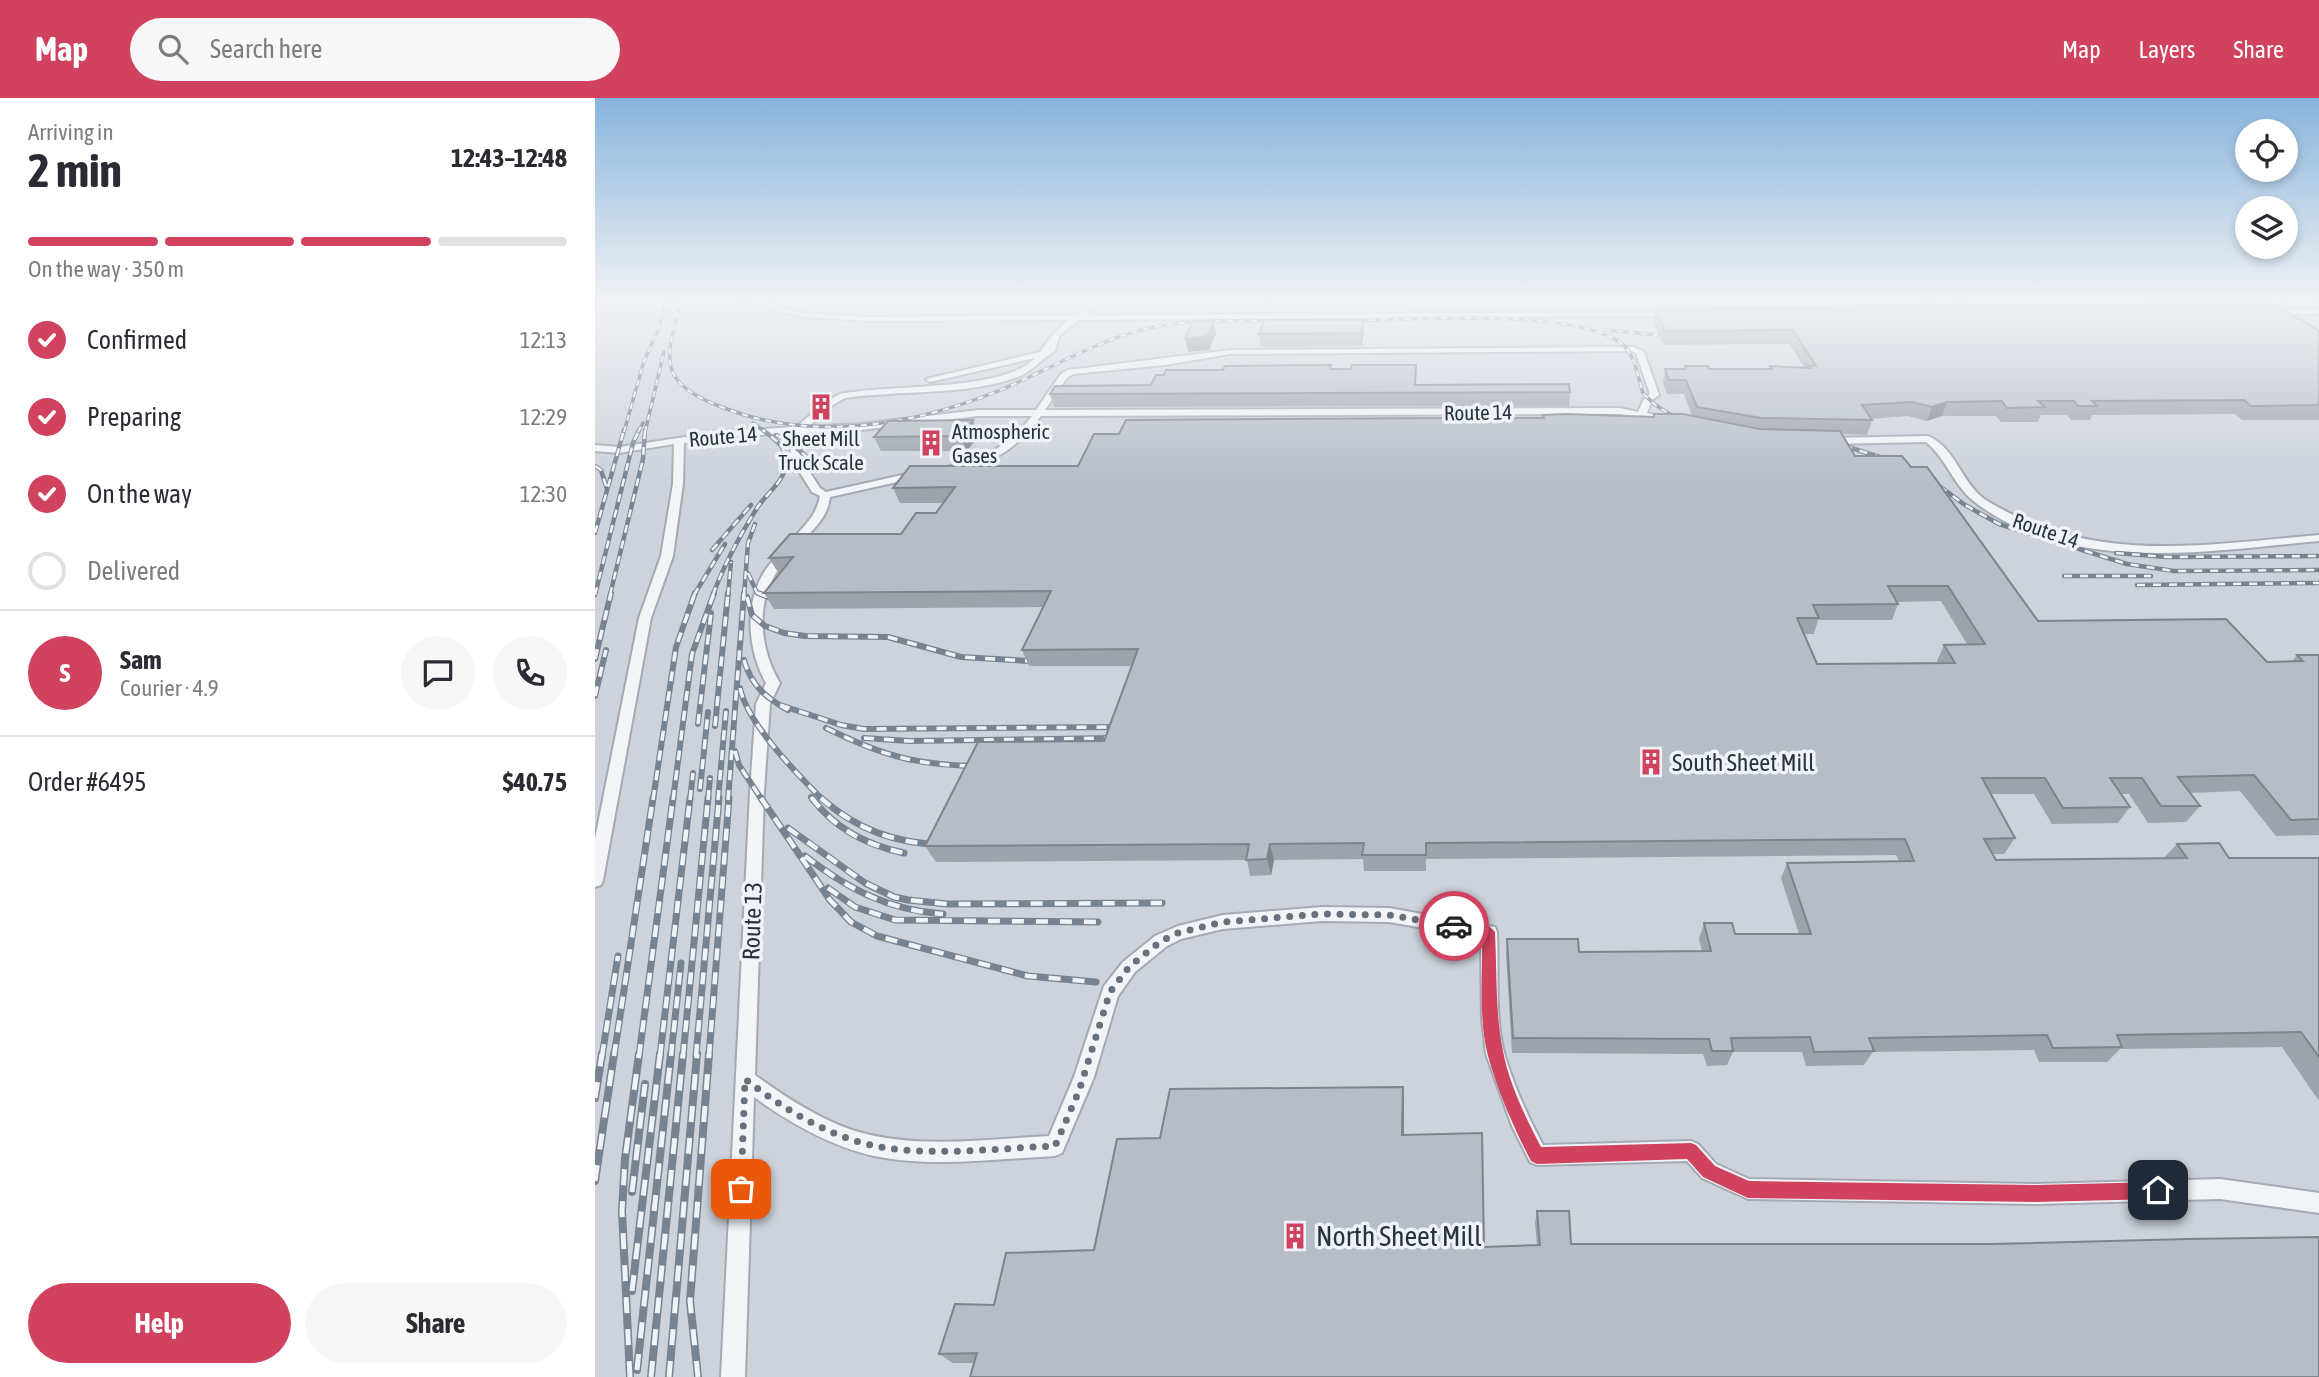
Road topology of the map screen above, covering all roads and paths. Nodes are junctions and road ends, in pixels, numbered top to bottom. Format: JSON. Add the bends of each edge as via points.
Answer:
{"nodes":[{"id":1,"x":1013,"y":361,"type":"edge"},
{"id":2,"x":1036,"y":361,"type":"edge"},
{"id":3,"x":1174,"y":361,"type":"edge"},
{"id":4,"x":1643,"y":361,"type":"edge"},
{"id":5,"x":868,"y":393,"type":"junction"},
{"id":6,"x":1037,"y":414,"type":"junction"},
{"id":7,"x":1641,"y":414,"type":"junction"},
{"id":8,"x":1682,"y":424,"type":"edge"},
{"id":9,"x":797,"y":431,"type":"junction"},
{"id":10,"x":679,"y":440,"type":"junction"},
{"id":11,"x":1819,"y":441,"type":"edge"},
{"id":12,"x":600,"y":448,"type":"edge"},
{"id":13,"x":595,"y":459,"type":"edge"},
{"id":14,"x":825,"y":495,"type":"junction"},
{"id":15,"x":2319,"y":538,"type":"edge"},
{"id":16,"x":595,"y":880,"type":"edge"},
{"id":17,"x":745,"y":1079,"type":"junction"},
{"id":18,"x":2319,"y":1203,"type":"edge"},
{"id":19,"x":733,"y":1377,"type":"edge"}],
"edges":[{"from":1,"to":5,"type":"street"},
{"from":2,"to":5,"type":"street","via":[[1000,379]]},
{"from":3,"to":6,"type":"street","via":[[1079,369],[1064,376]]},
{"from":4,"to":7,"type":"street","via":[[1655,395]]},
{"from":5,"to":9,"type":"street","via":[[835,399]]},
{"from":6,"to":7,"type":"street","name":"Route 14"},
{"from":6,"to":9,"type":"street","name":"Route 14","via":[[965,413]]},
{"from":6,"to":14,"type":"street","via":[[1008,449],[977,463]]},
{"from":7,"to":8,"type":"street","name":"Route 14"},
{"from":9,"to":10,"type":"street","name":"Route 14"},
{"from":9,"to":14,"type":"street","via":[[795,457],[816,491]]},
{"from":10,"to":12,"type":"street","name":"Route 14","via":[[619,450]]},
{"from":10,"to":16,"type":"street","via":[[678,484],[667,556],[645,618]]},
{"from":11,"to":15,"type":"street","name":"Route 14","via":[[1928,439],[1941,447],[1979,501],[2046,534],[2088,545],[2183,551]]},
{"from":12,"to":13,"type":"street"},
{"from":14,"to":17,"type":"street","name":"Route 13","via":[[823,511],[765,581],[756,619],[763,666],[773,683],[763,704]]},
{"from":17,"to":18,"type":"street","via":[[816,1125],[868,1144],[926,1150],[1055,1146],[1081,1086],[1110,992],[1129,967],[1161,941],[1197,928],[1253,919],[1389,915],[1489,932],[1496,1055],[1537,1155],[1691,1151],[1709,1171],[1748,1189],[2036,1194],[2220,1189]]},
{"from":17,"to":19,"type":"street","name":"Route 13"}]}
